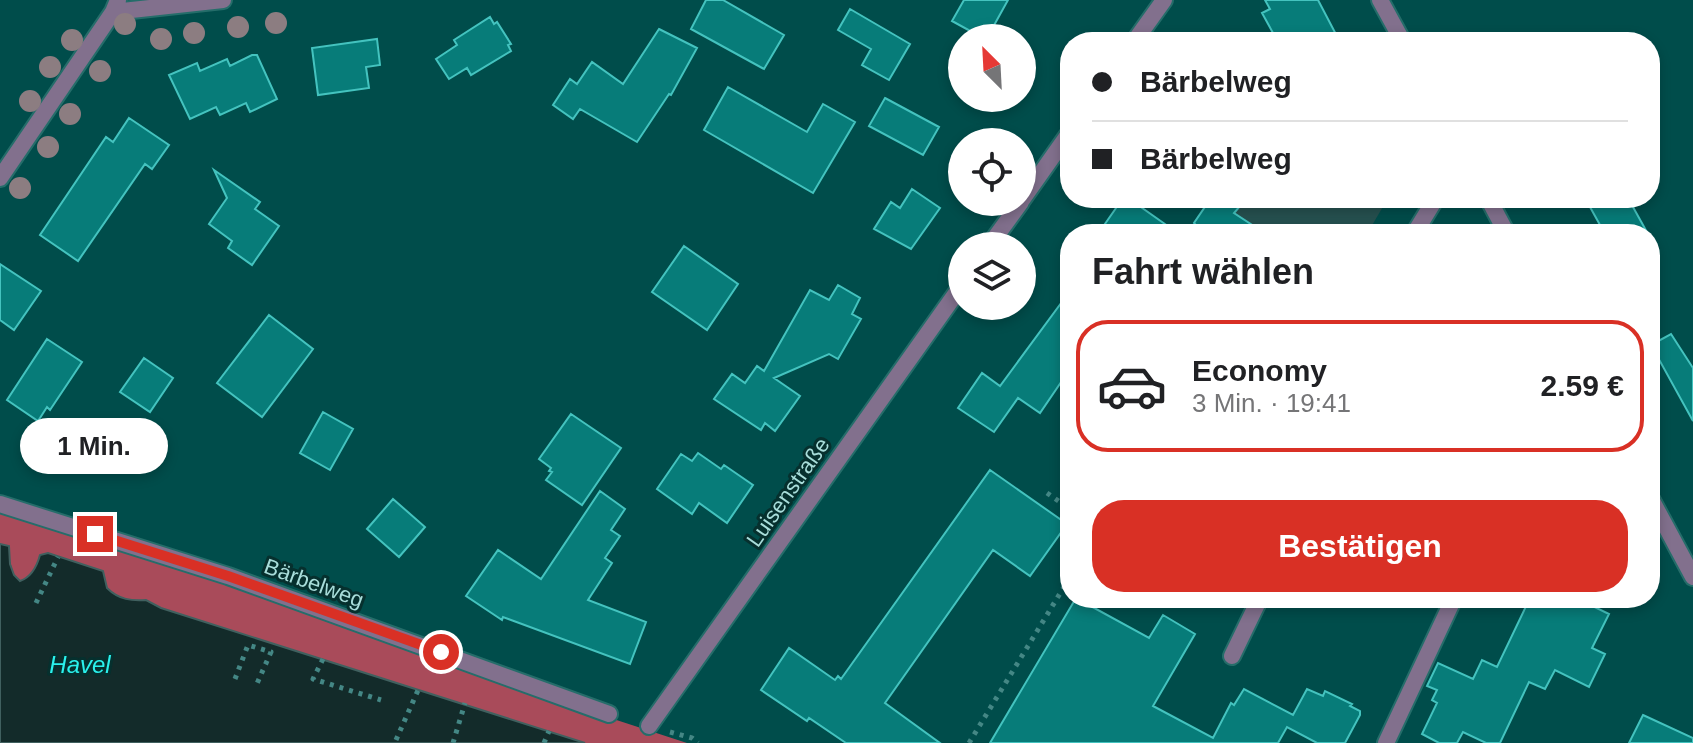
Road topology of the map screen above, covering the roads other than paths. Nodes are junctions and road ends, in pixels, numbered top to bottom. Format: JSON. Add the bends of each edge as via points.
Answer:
{"nodes":[{"id":1,"x":223,"y":0,"type":"edge"},
{"id":2,"x":1164,"y":0,"type":"edge"},
{"id":3,"x":1380,"y":0,"type":"edge"},
{"id":4,"x":115,"y":6,"type":"edge"},
{"id":5,"x":1141,"y":32,"type":"edge"},
{"id":6,"x":1398,"y":32,"type":"edge"},
{"id":7,"x":1060,"y":146,"type":"edge"},
{"id":8,"x":0,"y":178,"type":"edge"},
{"id":9,"x":1036,"y":180,"type":"edge"},
{"id":10,"x":948,"y":305,"type":"edge"},
{"id":11,"x":0,"y":504,"type":"edge"},
{"id":12,"x":1660,"y":516,"type":"edge"},
{"id":13,"x":1693,"y":577,"type":"edge"},
{"id":14,"x":1255,"y":608,"type":"edge"},
{"id":15,"x":1449,"y":608,"type":"edge"},
{"id":16,"x":1232,"y":656,"type":"dead end"},
{"id":17,"x":609,"y":714,"type":"dead end"},
{"id":18,"x":649,"y":726,"type":"dead end"},
{"id":19,"x":1386,"y":743,"type":"edge"}],
"edges":[{"from":1,"to":4,"type":"street"},
{"from":2,"to":5,"type":"street"},
{"from":3,"to":6,"type":"street"},
{"from":4,"to":8,"type":"street"},
{"from":7,"to":9,"type":"street"},
{"from":10,"to":18,"type":"street","name":"Luisenstraße"},
{"from":11,"to":17,"type":"street","name":"Bärbelweg","via":[[228,576]]},
{"from":12,"to":13,"type":"street"},
{"from":14,"to":16,"type":"street"},
{"from":15,"to":19,"type":"street"}]}
